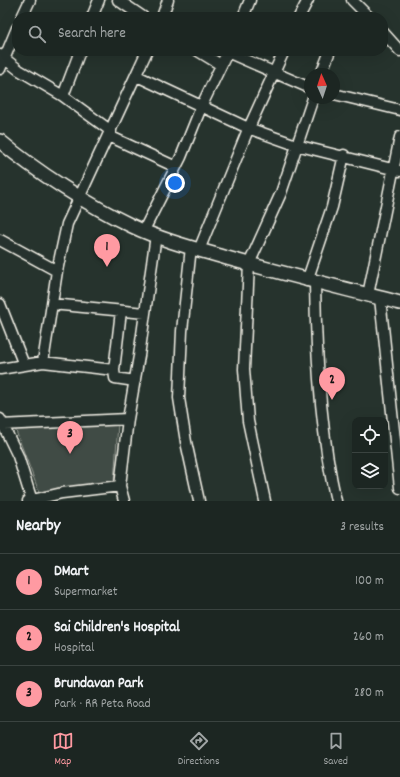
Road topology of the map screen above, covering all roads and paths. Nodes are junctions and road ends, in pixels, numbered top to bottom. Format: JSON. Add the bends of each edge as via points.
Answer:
{"nodes":[{"id":1,"x":30,"y":0,"type":"edge"},
{"id":2,"x":99,"y":0,"type":"edge"},
{"id":3,"x":118,"y":0,"type":"edge"},
{"id":4,"x":168,"y":0,"type":"edge"},
{"id":5,"x":250,"y":0,"type":"edge"},
{"id":6,"x":308,"y":0,"type":"edge"},
{"id":7,"x":352,"y":0,"type":"edge"},
{"id":8,"x":24,"y":12,"type":"edge"},
{"id":9,"x":94,"y":12,"type":"edge"},
{"id":10,"x":136,"y":12,"type":"edge"},
{"id":11,"x":164,"y":12,"type":"edge"},
{"id":12,"x":245,"y":12,"type":"edge"},
{"id":13,"x":302,"y":12,"type":"edge"},
{"id":14,"x":364,"y":12,"type":"edge"},
{"id":15,"x":12,"y":38,"type":"edge"},
{"id":16,"x":388,"y":38,"type":"edge"},
{"id":17,"x":400,"y":51,"type":"edge"},
{"id":18,"x":3,"y":56,"type":"edge"},
{"id":19,"x":78,"y":56,"type":"edge"},
{"id":20,"x":145,"y":56,"type":"edge"},
{"id":21,"x":206,"y":56,"type":"edge"},
{"id":22,"x":225,"y":56,"type":"edge"},
{"id":23,"x":238,"y":56,"type":"edge"},
{"id":24,"x":282,"y":56,"type":"edge"},
{"id":25,"x":328,"y":56,"type":"edge"},
{"id":26,"x":221,"y":65,"type":"junction"},
{"id":27,"x":0,"y":68,"type":"edge"},
{"id":28,"x":323,"y":68,"type":"edge"},
{"id":29,"x":274,"y":73,"type":"junction"},
{"id":30,"x":136,"y":76,"type":"junction"},
{"id":31,"x":304,"y":86,"type":"edge"},
{"id":32,"x":340,"y":95,"type":"edge"},
{"id":33,"x":63,"y":96,"type":"junction"},
{"id":34,"x":311,"y":104,"type":"edge"},
{"id":35,"x":202,"y":105,"type":"junction"},
{"id":36,"x":400,"y":110,"type":"edge"},
{"id":37,"x":248,"y":128,"type":"junction"},
{"id":38,"x":110,"y":134,"type":"junction"},
{"id":39,"x":400,"y":137,"type":"edge"},
{"id":40,"x":0,"y":141,"type":"edge"},
{"id":41,"x":296,"y":145,"type":"junction"},
{"id":42,"x":344,"y":155,"type":"junction"},
{"id":43,"x":176,"y":167,"type":"junction"},
{"id":44,"x":397,"y":170,"type":"edge"},
{"id":45,"x":80,"y":196,"type":"junction"},
{"id":46,"x":150,"y":232,"type":"junction"},
{"id":47,"x":0,"y":240,"type":"edge"},
{"id":48,"x":195,"y":249,"type":"junction"},
{"id":49,"x":249,"y":264,"type":"junction"},
{"id":50,"x":57,"y":270,"type":"junction"},
{"id":51,"x":311,"y":282,"type":"junction"},
{"id":52,"x":374,"y":297,"type":"junction"},
{"id":53,"x":400,"y":303,"type":"edge"},
{"id":54,"x":0,"y":304,"type":"edge"},
{"id":55,"x":52,"y":304,"type":"junction"},
{"id":56,"x":122,"y":311,"type":"junction"},
{"id":57,"x":145,"y":313,"type":"junction"},
{"id":58,"x":44,"y":362,"type":"junction"},
{"id":59,"x":24,"y":365,"type":"junction"},
{"id":60,"x":0,"y":369,"type":"edge"},
{"id":61,"x":114,"y":370,"type":"junction"},
{"id":62,"x":135,"y":381,"type":"junction"},
{"id":63,"x":128,"y":419,"type":"junction"},
{"id":64,"x":1,"y":423,"type":"edge"},
{"id":65,"x":120,"y":486,"type":"junction"},
{"id":66,"x":400,"y":488,"type":"edge"},
{"id":67,"x":30,"y":501,"type":"edge"},
{"id":68,"x":124,"y":501,"type":"edge"},
{"id":69,"x":199,"y":501,"type":"edge"},
{"id":70,"x":265,"y":501,"type":"edge"},
{"id":71,"x":336,"y":501,"type":"edge"}],
"edges":[{"from":1,"to":8,"type":"street"},
{"from":2,"to":9,"type":"street"},
{"from":3,"to":10,"type":"street"},
{"from":4,"to":11,"type":"street"},
{"from":5,"to":12,"type":"street"},
{"from":6,"to":13,"type":"street"},
{"from":7,"to":14,"type":"street"},
{"from":15,"to":18,"type":"street"},
{"from":16,"to":17,"type":"street"},
{"from":18,"to":27,"type":"street"},
{"from":18,"to":33,"type":"street","via":[[19,70]]},
{"from":19,"to":33,"type":"street"},
{"from":20,"to":30,"type":"street"},
{"from":21,"to":26,"type":"street"},
{"from":22,"to":26,"type":"street"},
{"from":23,"to":29,"type":"street"},
{"from":24,"to":29,"type":"street"},
{"from":25,"to":28,"type":"street"},
{"from":26,"to":35,"type":"street"},
{"from":29,"to":31,"type":"street"},
{"from":29,"to":37,"type":"street"},
{"from":30,"to":35,"type":"street"},
{"from":30,"to":38,"type":"street"},
{"from":32,"to":36,"type":"street"},
{"from":33,"to":38,"type":"street"},
{"from":34,"to":41,"type":"street"},
{"from":35,"to":37,"type":"street"},
{"from":35,"to":43,"type":"street"},
{"from":37,"to":41,"type":"street"},
{"from":37,"to":48,"type":"street"},
{"from":38,"to":43,"type":"street"},
{"from":38,"to":45,"type":"street"},
{"from":39,"to":44,"type":"street"},
{"from":40,"to":45,"type":"main road"},
{"from":41,"to":42,"type":"street"},
{"from":41,"to":49,"type":"street","via":[[281,193]]},
{"from":42,"to":44,"type":"street"},
{"from":42,"to":51,"type":"street"},
{"from":43,"to":46,"type":"street"},
{"from":44,"to":52,"type":"street"},
{"from":45,"to":46,"type":"main road","via":[[133,226]]},
{"from":45,"to":50,"type":"street","via":[[67,224]]},
{"from":46,"to":48,"type":"main road"},
{"from":46,"to":57,"type":"street"},
{"from":47,"to":50,"type":"street"},
{"from":48,"to":49,"type":"main road"},
{"from":48,"to":69,"type":"street","via":[[182,330],[179,398]]},
{"from":49,"to":51,"type":"main road"},
{"from":49,"to":70,"type":"street","via":[[244,369],[248,421]]},
{"from":50,"to":55,"type":"street"},
{"from":51,"to":52,"type":"main road"},
{"from":51,"to":71,"type":"street","via":[[328,454]]},
{"from":52,"to":53,"type":"main road"},
{"from":52,"to":66,"type":"street"},
{"from":54,"to":59,"type":"street"},
{"from":55,"to":56,"type":"street"},
{"from":55,"to":58,"type":"street"},
{"from":56,"to":57,"type":"street"},
{"from":56,"to":61,"type":"street"},
{"from":57,"to":62,"type":"street"},
{"from":58,"to":59,"type":"street"},
{"from":58,"to":61,"type":"street"},
{"from":59,"to":60,"type":"street"},
{"from":61,"to":62,"type":"street","via":[[115,378]]},
{"from":62,"to":63,"type":"street"},
{"from":63,"to":64,"type":"street"},
{"from":63,"to":65,"type":"street"},
{"from":64,"to":67,"type":"street","via":[[18,456]]},
{"from":65,"to":67,"type":"street","via":[[62,493]]},
{"from":65,"to":68,"type":"street"}]}
